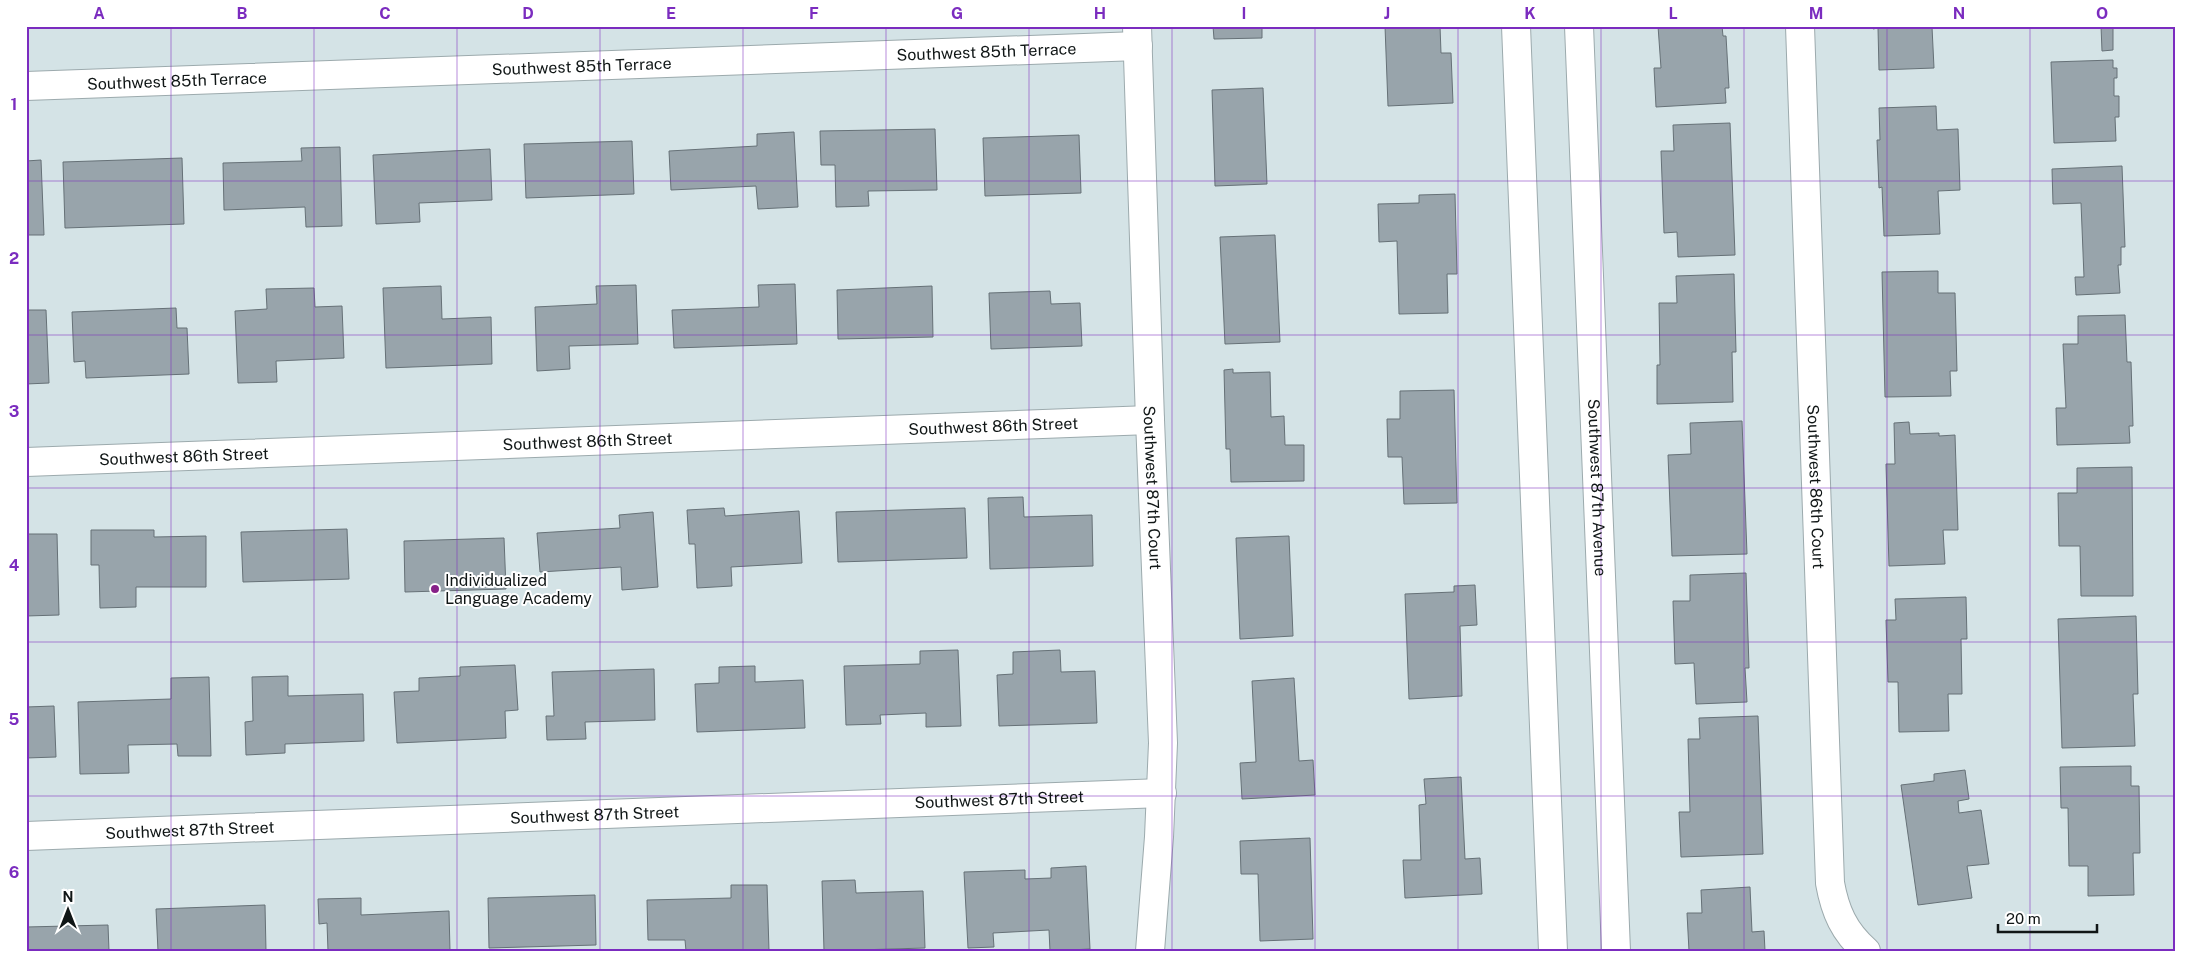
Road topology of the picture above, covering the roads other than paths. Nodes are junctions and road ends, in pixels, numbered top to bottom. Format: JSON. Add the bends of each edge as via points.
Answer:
{"nodes":[{"id":1,"x":1516,"y":26,"type":"edge"},
{"id":2,"x":1579,"y":26,"type":"edge"},
{"id":3,"x":1800,"y":26,"type":"edge"},
{"id":4,"x":1137,"y":36,"type":"edge"},
{"id":5,"x":26,"y":86,"type":"edge"},
{"id":6,"x":1150,"y":420,"type":"junction"},
{"id":7,"x":26,"y":462,"type":"edge"},
{"id":8,"x":1162,"y":793,"type":"junction"},
{"id":9,"x":26,"y":836,"type":"edge"},
{"id":10,"x":1860,"y":946,"type":"edge"},
{"id":11,"x":1150,"y":951,"type":"edge"},
{"id":12,"x":1553,"y":951,"type":"edge"},
{"id":13,"x":1616,"y":951,"type":"edge"}],
"edges":[{"from":1,"to":12,"type":"street"},
{"from":2,"to":13,"type":"street","name":"Southwest 87th Avenue"},
{"from":3,"to":10,"type":"street","name":"Southwest 86th Court","via":[[1830,883],[1839,917]]},
{"from":4,"to":5,"type":"street","name":"Southwest 85th Terrace"},
{"from":4,"to":6,"type":"street","name":"Southwest 87th Court"},
{"from":6,"to":7,"type":"street","name":"Southwest 86th Street"},
{"from":6,"to":8,"type":"street","name":"Southwest 87th Court","via":[[1163,743]]},
{"from":8,"to":9,"type":"street","name":"Southwest 87th Street"},
{"from":8,"to":11,"type":"street","name":"Southwest 87th Court"}]}
